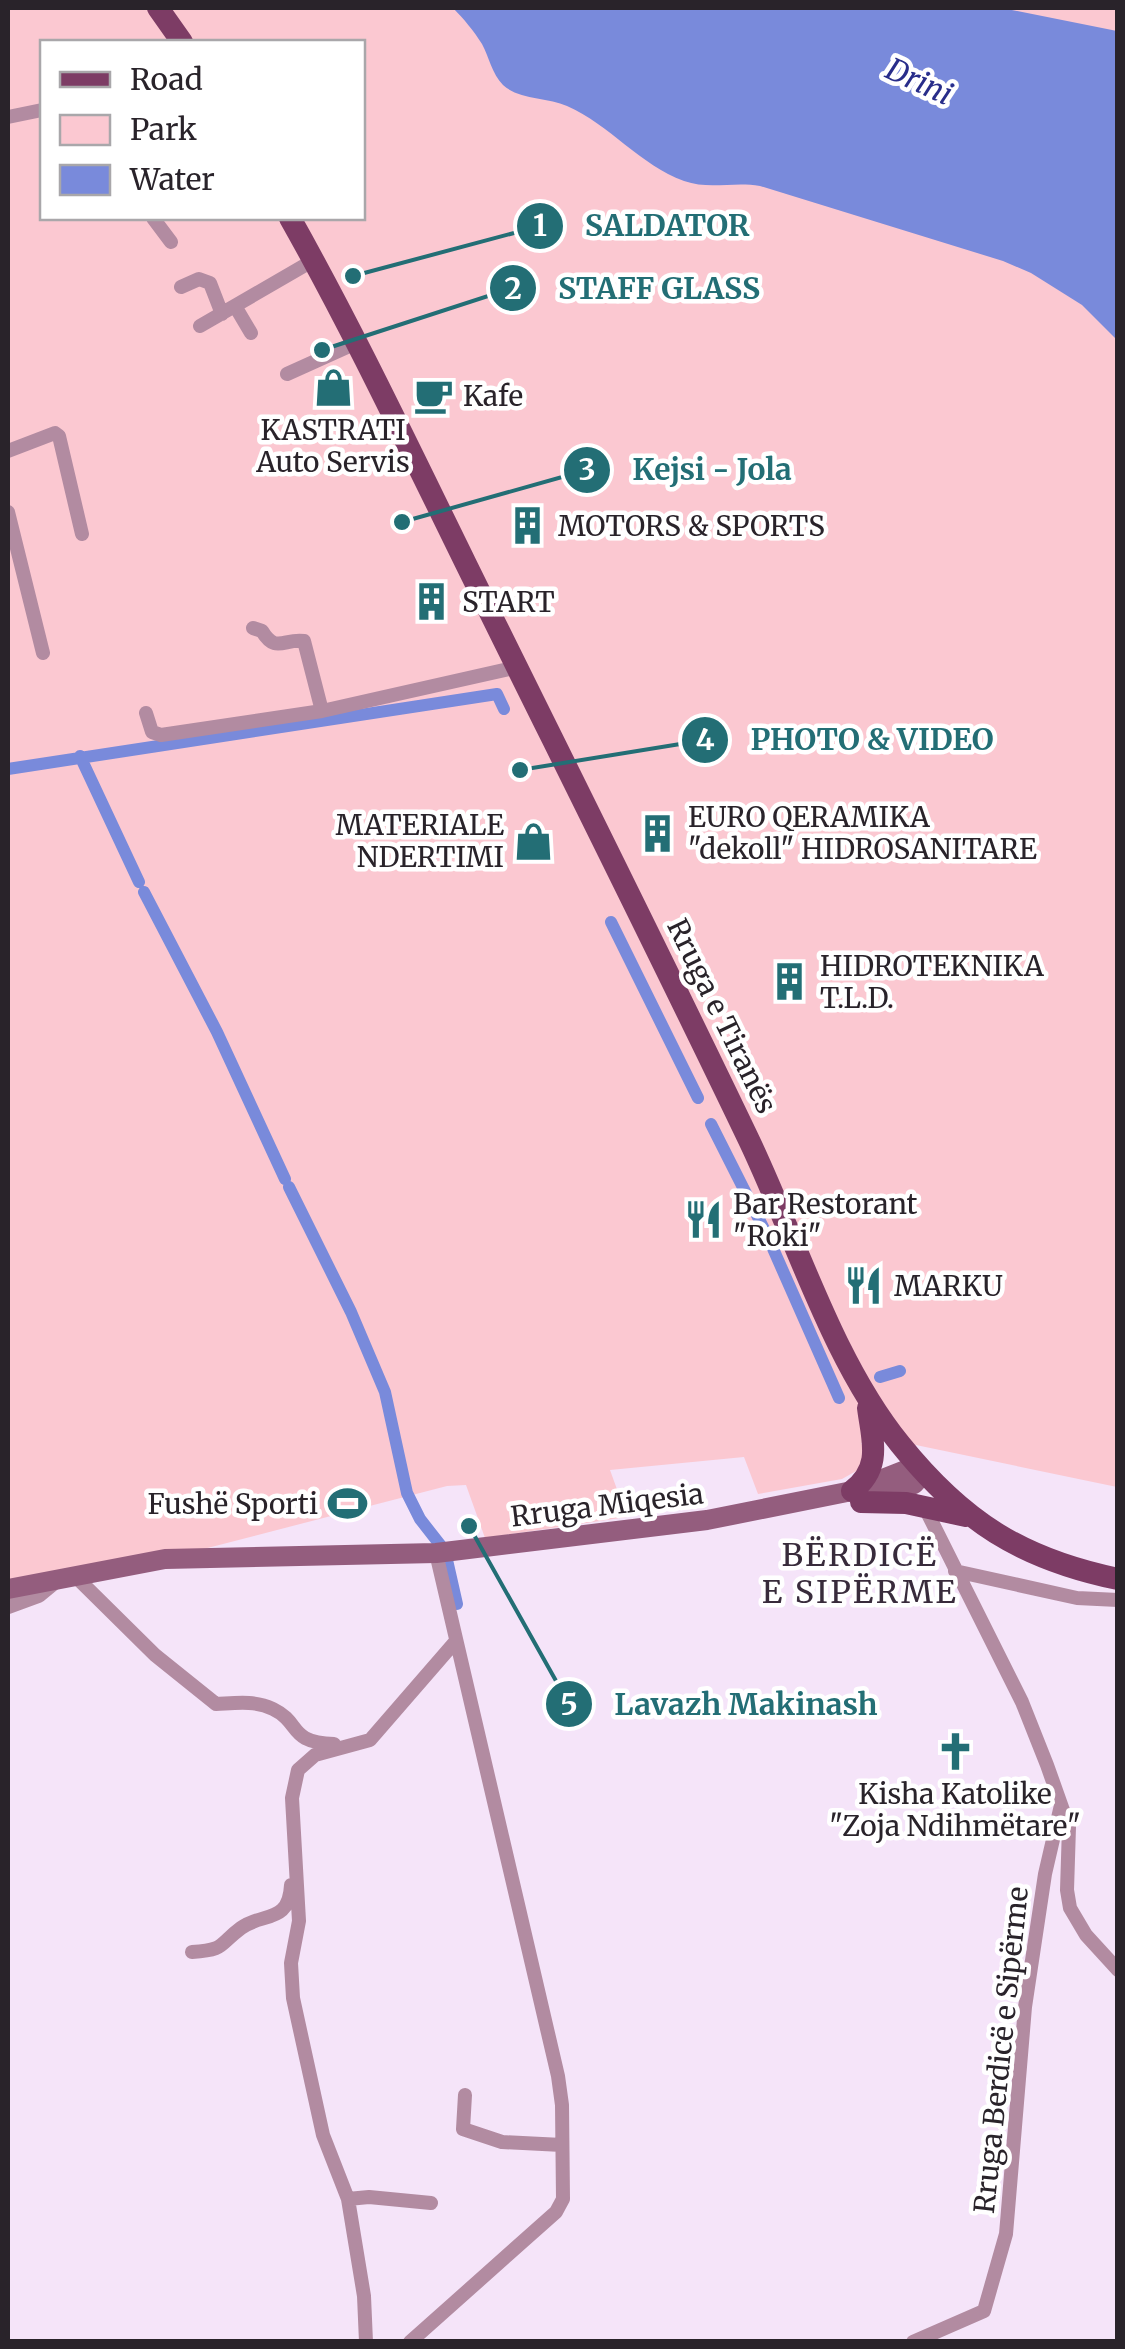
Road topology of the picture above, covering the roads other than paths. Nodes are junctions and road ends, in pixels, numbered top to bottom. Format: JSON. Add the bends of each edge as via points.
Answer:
{"nodes":[{"id":1,"x":158,"y":8,"type":"edge"},
{"id":2,"x":181,"y":40,"type":"edge"},
{"id":3,"x":40,"y":110,"type":"edge"},
{"id":4,"x":8,"y":117,"type":"edge"},
{"id":5,"x":154,"y":220,"type":"edge"},
{"id":6,"x":291,"y":220,"type":"edge"},
{"id":7,"x":171,"y":242,"type":"dead end"},
{"id":8,"x":314,"y":260,"type":"junction"},
{"id":9,"x":181,"y":287,"type":"dead end"},
{"id":10,"x":228,"y":310,"type":"junction"},
{"id":11,"x":200,"y":326,"type":"dead end"},
{"id":12,"x":250,"y":333,"type":"dead end"},
{"id":13,"x":358,"y":342,"type":"junction"},
{"id":14,"x":287,"y":374,"type":"dead end"},
{"id":15,"x":8,"y":451,"type":"edge"},
{"id":16,"x":8,"y":512,"type":"edge"},
{"id":17,"x":82,"y":534,"type":"dead end"},
{"id":18,"x":253,"y":628,"type":"dead end"},
{"id":19,"x":44,"y":654,"type":"dead end"},
{"id":20,"x":518,"y":667,"type":"junction"},
{"id":21,"x":322,"y":710,"type":"junction"},
{"id":22,"x":146,"y":713,"type":"dead end"},
{"id":23,"x":866,"y":1394,"type":"junction"},
{"id":24,"x":922,"y":1469,"type":"junction"},
{"id":25,"x":857,"y":1496,"type":"junction"},
{"id":26,"x":923,"y":1505,"type":"junction"},
{"id":27,"x":980,"y":1523,"type":"junction"},
{"id":28,"x":439,"y":1553,"type":"junction"},
{"id":29,"x":955,"y":1572,"type":"junction"},
{"id":30,"x":65,"y":1577,"type":"junction"},
{"id":31,"x":1118,"y":1580,"type":"edge"},
{"id":32,"x":8,"y":1589,"type":"edge"},
{"id":33,"x":1118,"y":1600,"type":"edge"},
{"id":34,"x":8,"y":1605,"type":"edge"},
{"id":35,"x":455,"y":1642,"type":"junction"},
{"id":36,"x":342,"y":1745,"type":"junction"},
{"id":37,"x":1061,"y":1805,"type":"junction"},
{"id":38,"x":295,"y":1860,"type":"junction"},
{"id":39,"x":192,"y":1952,"type":"dead end"},
{"id":40,"x":1118,"y":1970,"type":"edge"},
{"id":41,"x":465,"y":2094,"type":"dead end"},
{"id":42,"x":562,"y":2145,"type":"junction"},
{"id":43,"x":348,"y":2199,"type":"junction"},
{"id":44,"x":430,"y":2203,"type":"dead end"},
{"id":45,"x":366,"y":2342,"type":"edge"},
{"id":46,"x":410,"y":2342,"type":"edge"},
{"id":47,"x":913,"y":2342,"type":"edge"}],
"edges":[{"from":1,"to":2,"type":"main road"},
{"from":3,"to":4,"type":"street"},
{"from":5,"to":7,"type":"street"},
{"from":6,"to":8,"type":"main road","name":"Rruga e Tiranës"},
{"from":8,"to":10,"type":"street"},
{"from":8,"to":13,"type":"main road","name":"Rruga e Tiranës"},
{"from":9,"to":10,"type":"street","via":[[199,279],[210,283]]},
{"from":10,"to":11,"type":"street"},
{"from":10,"to":12,"type":"street"},
{"from":13,"to":14,"type":"street"},
{"from":13,"to":20,"type":"main road","name":"Rruga e Tiranës"},
{"from":15,"to":17,"type":"street","via":[[59,436]]},
{"from":16,"to":19,"type":"street"},
{"from":18,"to":21,"type":"street","via":[[275,644],[304,641]]},
{"from":20,"to":21,"type":"street"},
{"from":20,"to":23,"type":"main road","name":"Rruga e Tiranës"},
{"from":21,"to":22,"type":"street","via":[[161,735],[152,732]]},
{"from":23,"to":24,"type":"main road"},
{"from":23,"to":25,"type":"main road","via":[[876,1450]]},
{"from":24,"to":25,"type":"main road","name":"Rruga Miqesia"},
{"from":24,"to":27,"type":"main road"},
{"from":25,"to":26,"type":"main road"},
{"from":25,"to":28,"type":"main road","name":"Rruga Miqesia"},
{"from":26,"to":27,"type":"main road"},
{"from":26,"to":29,"type":"street"},
{"from":27,"to":31,"type":"main road","via":[[1034,1556]]},
{"from":28,"to":30,"type":"main road","name":"Rruga Miqesia","via":[[196,1556]]},
{"from":28,"to":35,"type":"street"},
{"from":29,"to":33,"type":"street"},
{"from":29,"to":37,"type":"street","via":[[1022,1702]]},
{"from":30,"to":32,"type":"main road","name":"Rruga Miqesia"},
{"from":30,"to":34,"type":"street"},
{"from":30,"to":36,"type":"street","via":[[216,1704],[252,1702],[278,1710],[304,1740]]},
{"from":35,"to":36,"type":"street","via":[[370,1740]]},
{"from":35,"to":42,"type":"street","via":[[558,2076]]},
{"from":36,"to":38,"type":"street","via":[[298,1770],[292,1798]]},
{"from":37,"to":40,"type":"street","via":[[1069,1828],[1070,1908]]},
{"from":37,"to":47,"type":"street","name":"Rruga Berdicë e Sipërme","via":[[1025,2007],[997,2272],[984,2311]]},
{"from":38,"to":39,"type":"street","via":[[290,1894],[274,1917],[240,1928],[222,1948]]},
{"from":38,"to":43,"type":"street","via":[[299,1920],[292,1998],[323,2135]]},
{"from":41,"to":42,"type":"street","via":[[462,2129],[502,2142]]},
{"from":42,"to":46,"type":"street","via":[[563,2199],[556,2212]]},
{"from":43,"to":44,"type":"street"},
{"from":43,"to":45,"type":"street"}]}
